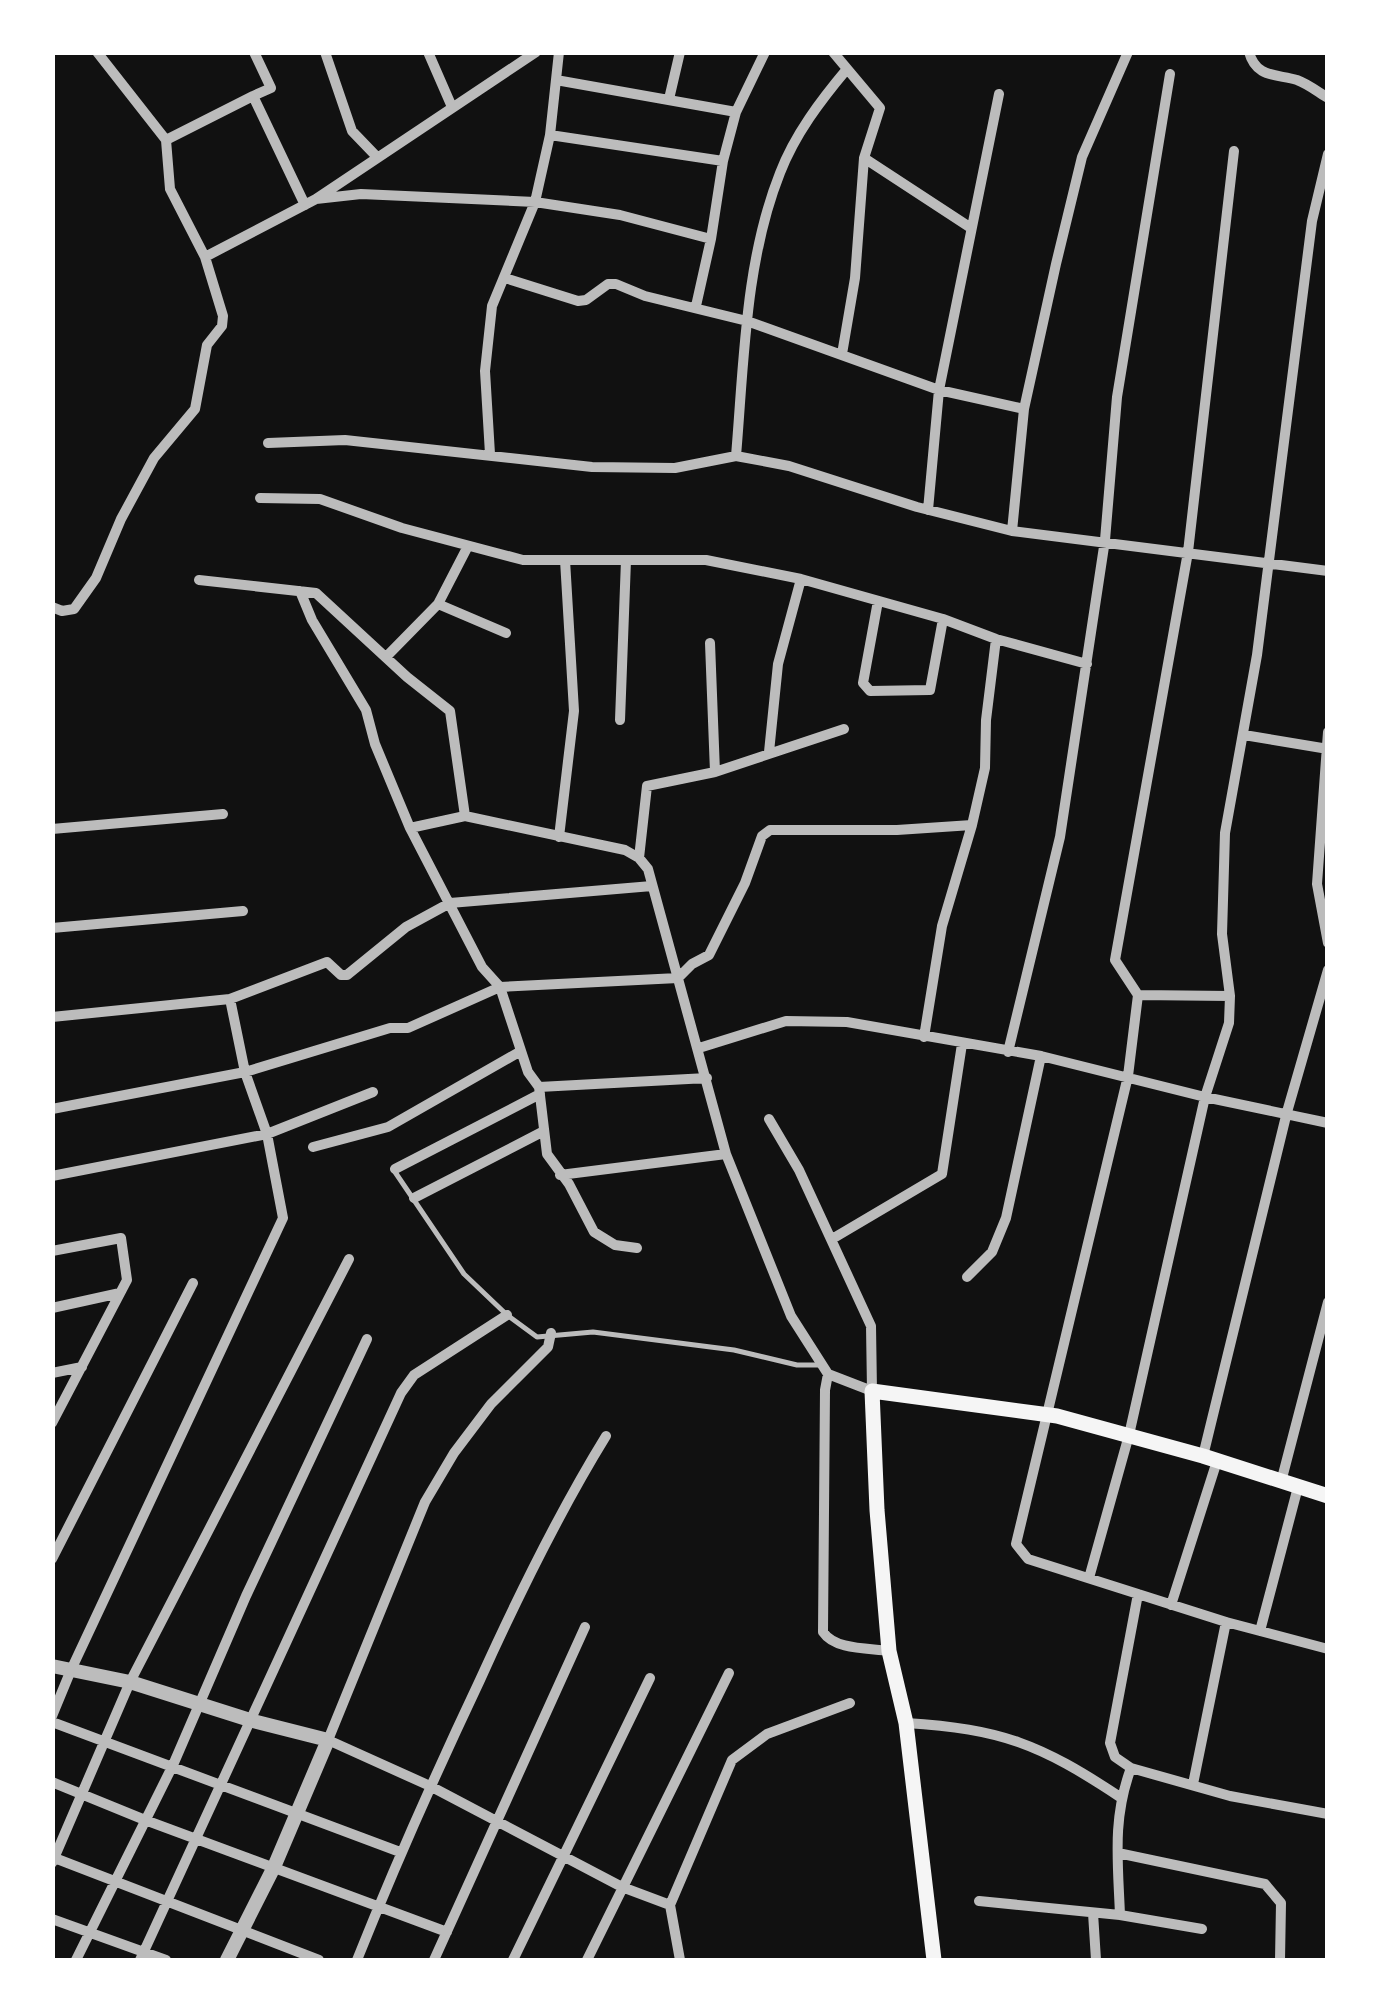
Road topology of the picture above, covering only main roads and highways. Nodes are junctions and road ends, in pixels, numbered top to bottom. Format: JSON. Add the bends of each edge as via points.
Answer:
{"nodes":[{"id":1,"x":1328,"y":1496,"type":"edge"},
{"id":2,"x":934,"y":1960,"type":"edge"}],
"edges":[{"from":1,"to":2,"type":"main road","via":[[1046,1414],[872,1391],[889,1651],[906,1723]]}]}
